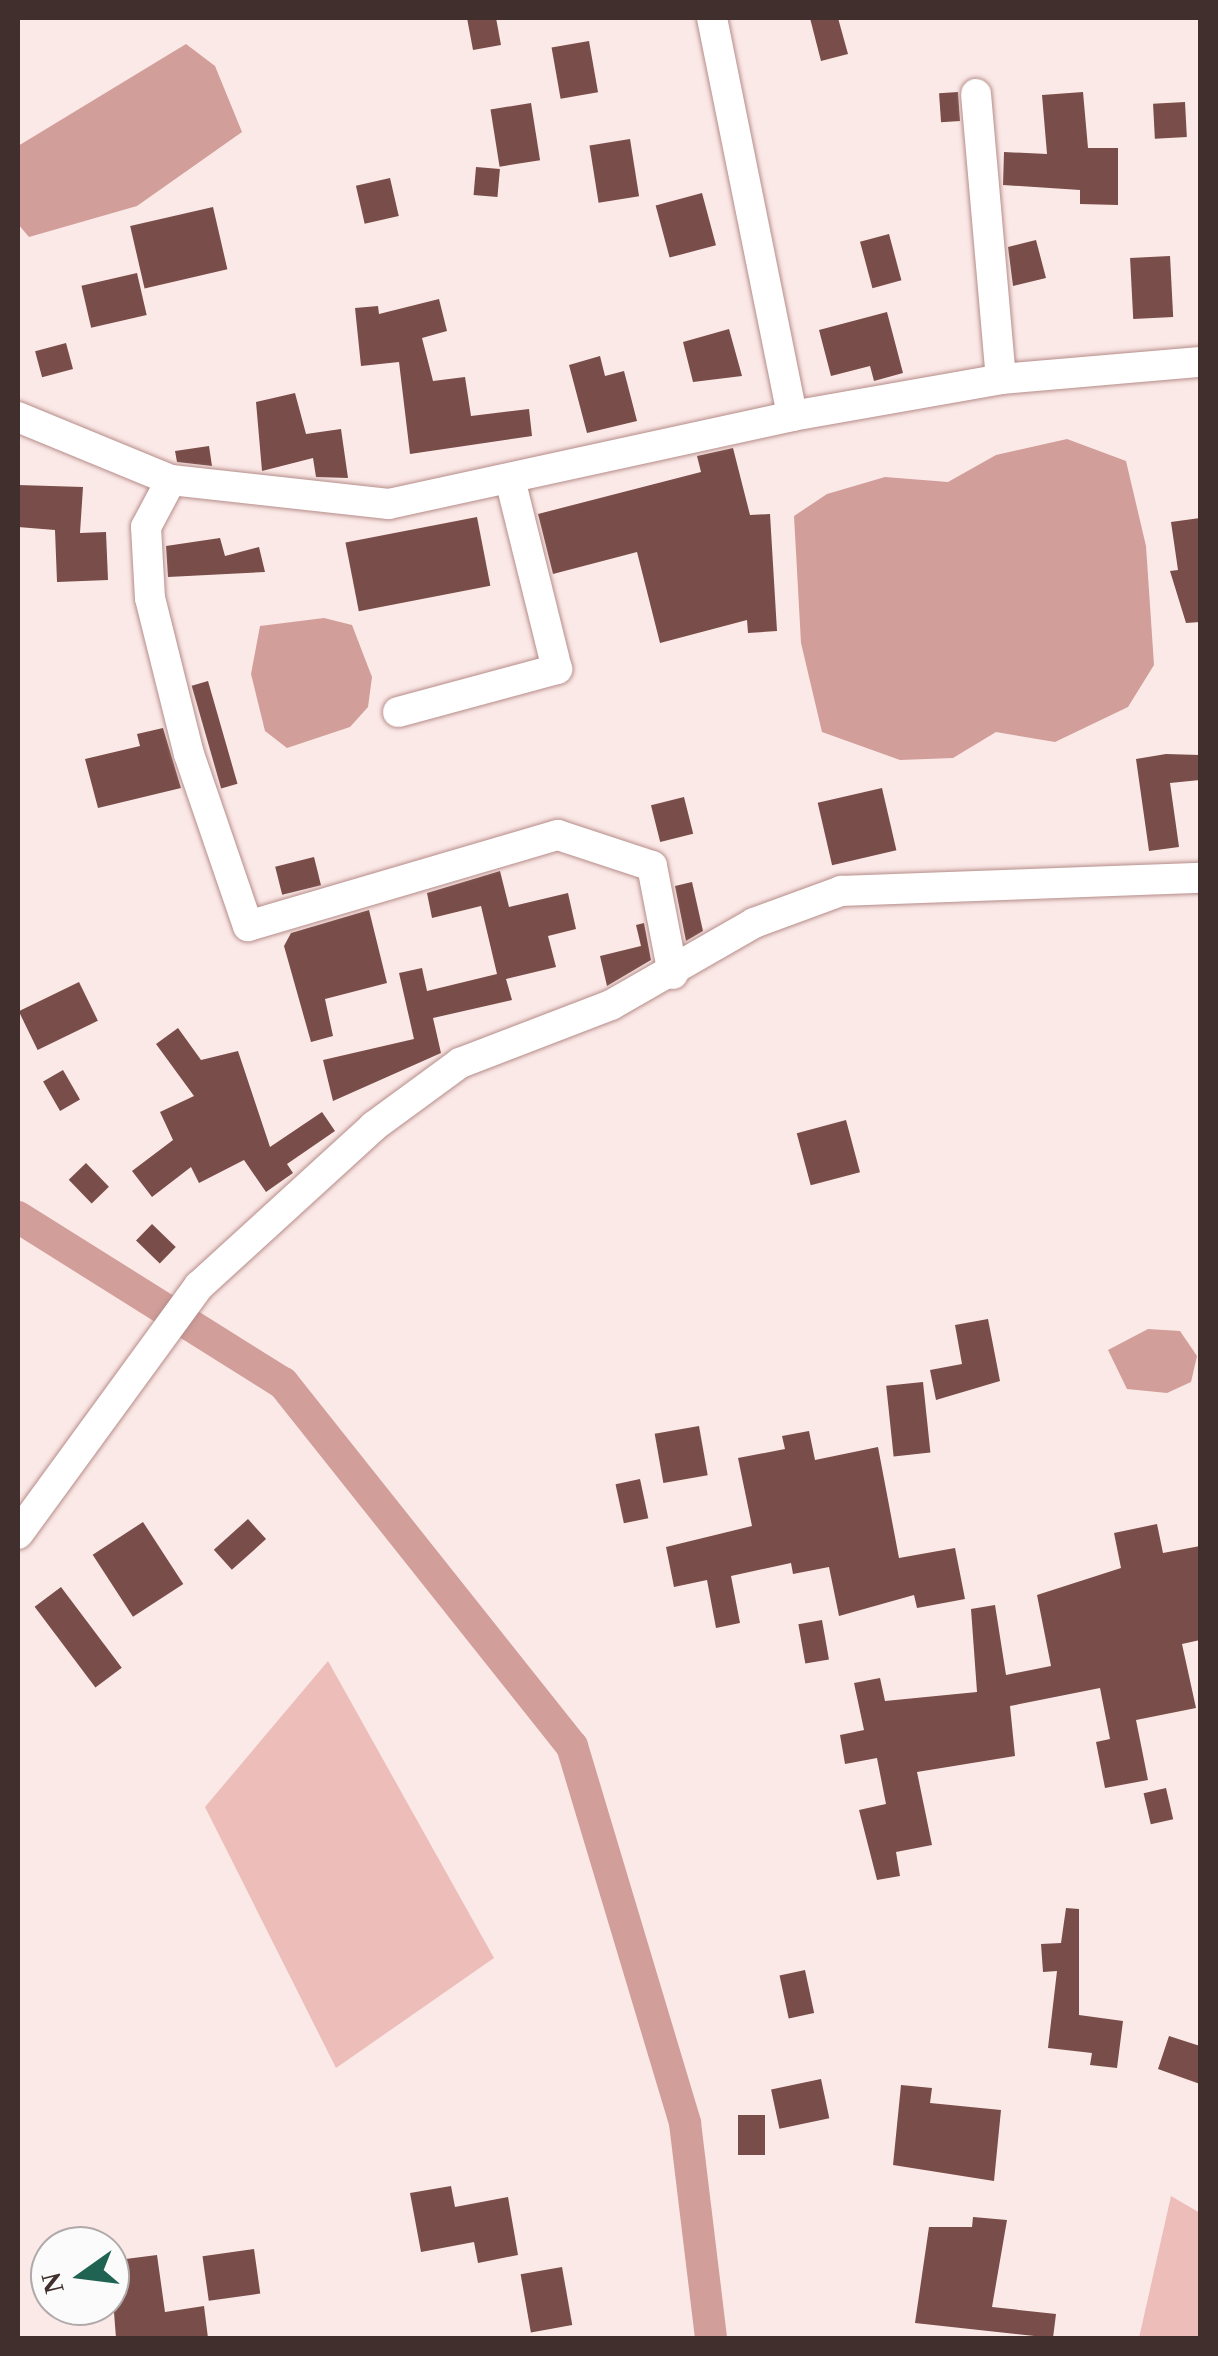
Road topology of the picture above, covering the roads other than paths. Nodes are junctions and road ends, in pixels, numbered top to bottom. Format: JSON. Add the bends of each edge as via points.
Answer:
{"nodes":[{"id":1,"x":712,"y":18,"type":"edge"},
{"id":2,"x":976,"y":94,"type":"dead end"},
{"id":3,"x":1200,"y":362,"type":"edge"},
{"id":4,"x":1001,"y":379,"type":"junction"},
{"id":5,"x":792,"y":416,"type":"junction"},
{"id":6,"x":18,"y":417,"type":"edge"},
{"id":7,"x":510,"y":479,"type":"junction"},
{"id":8,"x":171,"y":480,"type":"junction"},
{"id":9,"x":398,"y":712,"type":"dead end"},
{"id":10,"x":1200,"y":878,"type":"edge"},
{"id":11,"x":673,"y":974,"type":"junction"},
{"id":12,"x":18,"y":1534,"type":"edge"}],
"edges":[{"from":1,"to":5,"type":"street"},
{"from":2,"to":4,"type":"street"},
{"from":3,"to":4,"type":"street"},
{"from":4,"to":5,"type":"street"},
{"from":5,"to":7,"type":"street"},
{"from":6,"to":8,"type":"street"},
{"from":7,"to":8,"type":"street","via":[[390,504]]},
{"from":7,"to":9,"type":"street","via":[[557,668]]},
{"from":8,"to":11,"type":"street","via":[[146,527],[150,598],[189,754],[248,926],[558,835],[652,866]]},
{"from":10,"to":11,"type":"street","via":[[841,890],[754,923]]},
{"from":11,"to":12,"type":"street","via":[[460,1063],[374,1126],[200,1286],[152,1341]]}]}
